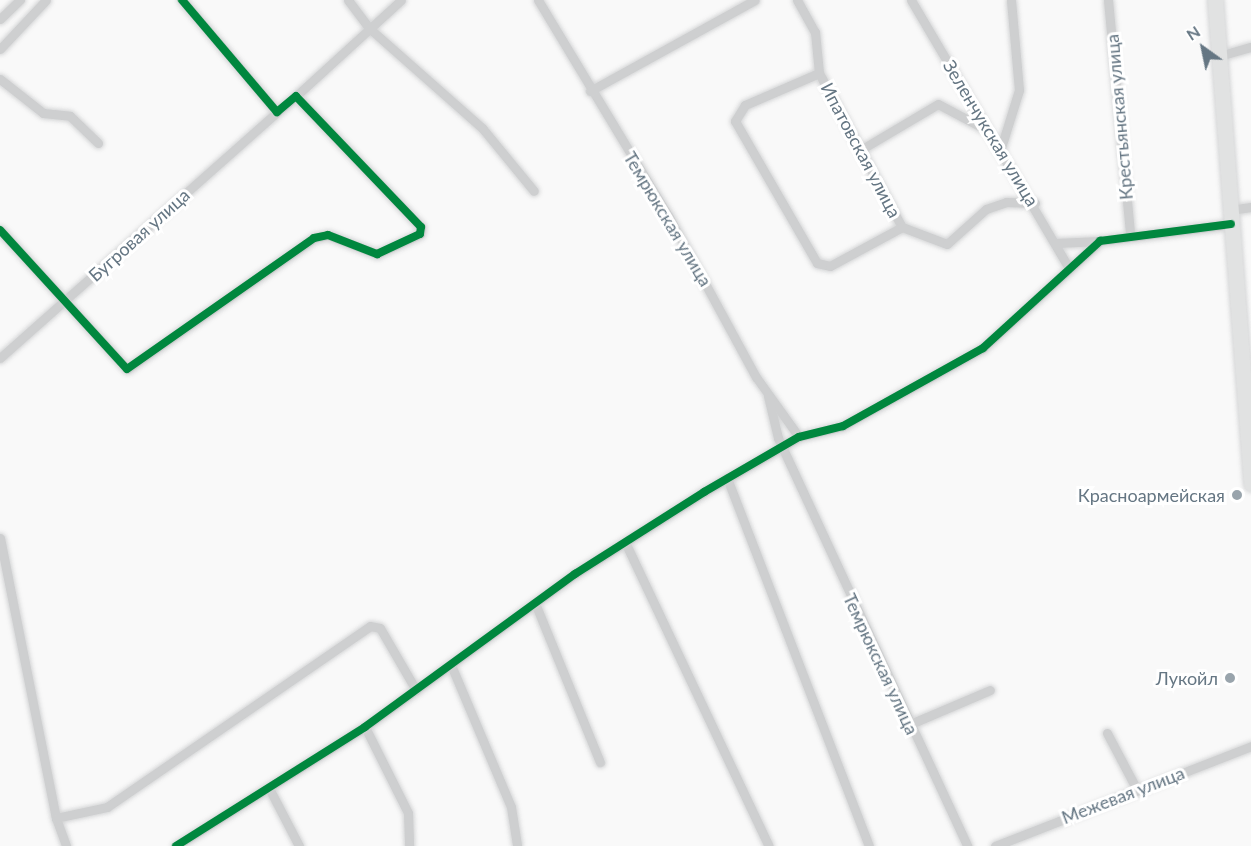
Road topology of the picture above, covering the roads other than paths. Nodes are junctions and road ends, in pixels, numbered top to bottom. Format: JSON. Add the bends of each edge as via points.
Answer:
{"nodes":[{"id":1,"x":20,"y":0,"type":"edge"},
{"id":2,"x":46,"y":0,"type":"edge"},
{"id":3,"x":182,"y":0,"type":"edge"},
{"id":4,"x":348,"y":0,"type":"edge"},
{"id":5,"x":401,"y":0,"type":"edge"},
{"id":6,"x":538,"y":0,"type":"edge"},
{"id":7,"x":797,"y":0,"type":"edge"},
{"id":8,"x":911,"y":0,"type":"edge"},
{"id":9,"x":1011,"y":0,"type":"edge"},
{"id":10,"x":1108,"y":0,"type":"edge"},
{"id":11,"x":1215,"y":0,"type":"edge"},
{"id":12,"x":749,"y":2,"type":"edge"},
{"id":13,"x":0,"y":19,"type":"edge"},
{"id":14,"x":369,"y":28,"type":"junction"},
{"id":15,"x":1251,"y":47,"type":"edge"},
{"id":16,"x":0,"y":49,"type":"edge"},
{"id":17,"x":1219,"y":56,"type":"junction"},
{"id":18,"x":819,"y":73,"type":"junction"},
{"id":19,"x":0,"y":79,"type":"edge"},
{"id":20,"x":590,"y":91,"type":"junction"},
{"id":21,"x":296,"y":96,"type":"junction"},
{"id":22,"x":277,"y":112,"type":"junction"},
{"id":23,"x":987,"y":130,"type":"junction"},
{"id":24,"x":98,"y":143,"type":"dead end"},
{"id":25,"x":862,"y":149,"type":"junction"},
{"id":26,"x":1000,"y":151,"type":"junction"},
{"id":27,"x":534,"y":191,"type":"dead end"},
{"id":28,"x":1035,"y":203,"type":"junction"},
{"id":29,"x":1251,"y":207,"type":"edge"},
{"id":30,"x":1231,"y":217,"type":"junction"},
{"id":31,"x":902,"y":227,"type":"junction"},
{"id":32,"x":0,"y":230,"type":"edge"},
{"id":33,"x":1130,"y":234,"type":"junction"},
{"id":34,"x":1100,"y":241,"type":"junction"},
{"id":35,"x":1056,"y":243,"type":"junction"},
{"id":36,"x":1069,"y":268,"type":"junction"},
{"id":37,"x":65,"y":302,"type":"junction"},
{"id":38,"x":0,"y":358,"type":"edge"},
{"id":39,"x":767,"y":392,"type":"junction"},
{"id":40,"x":799,"y":437,"type":"junction"},
{"id":41,"x":783,"y":448,"type":"junction"},
{"id":42,"x":727,"y":478,"type":"junction"},
{"id":43,"x":1251,"y":484,"type":"edge"},
{"id":44,"x":0,"y":538,"type":"edge"},
{"id":45,"x":625,"y":542,"type":"junction"},
{"id":46,"x":535,"y":603,"type":"junction"},
{"id":47,"x":451,"y":665,"type":"junction"},
{"id":48,"x":416,"y":690,"type":"junction"},
{"id":49,"x":990,"y":690,"type":"dead end"},
{"id":50,"x":908,"y":725,"type":"junction"},
{"id":51,"x":365,"y":727,"type":"junction"},
{"id":52,"x":1107,"y":733,"type":"dead end"},
{"id":53,"x":1251,"y":746,"type":"edge"},
{"id":54,"x":600,"y":762,"type":"dead end"},
{"id":55,"x":270,"y":790,"type":"junction"},
{"id":56,"x":1137,"y":790,"type":"junction"},
{"id":57,"x":56,"y":818,"type":"junction"},
{"id":58,"x":66,"y":846,"type":"edge"},
{"id":59,"x":176,"y":846,"type":"edge"},
{"id":60,"x":299,"y":846,"type":"edge"},
{"id":61,"x":409,"y":846,"type":"edge"},
{"id":62,"x":517,"y":846,"type":"edge"},
{"id":63,"x":769,"y":846,"type":"edge"},
{"id":64,"x":869,"y":846,"type":"edge"},
{"id":65,"x":967,"y":846,"type":"edge"},
{"id":66,"x":995,"y":846,"type":"edge"}],
"edges":[{"from":1,"to":13,"type":"street"},
{"from":2,"to":16,"type":"street"},
{"from":3,"to":22,"type":"street"},
{"from":4,"to":14,"type":"street"},
{"from":5,"to":14,"type":"street"},
{"from":6,"to":20,"type":"street","name":"Темрюкская улица"},
{"from":7,"to":18,"type":"street","name":"Ипатовская улица","via":[[815,32]]},
{"from":8,"to":23,"type":"street","name":"Зеленчукская улица"},
{"from":9,"to":26,"type":"street","via":[[1019,90]]},
{"from":10,"to":33,"type":"street","name":"Крестьянская улица"},
{"from":11,"to":17,"type":"main road"},
{"from":12,"to":20,"type":"street"},
{"from":14,"to":21,"type":"street"},
{"from":14,"to":27,"type":"street","via":[[483,129]]},
{"from":15,"to":17,"type":"street"},
{"from":17,"to":30,"type":"main road"},
{"from":18,"to":25,"type":"street","name":"Ипатовская улица"},
{"from":18,"to":31,"type":"street","name":"Ипатовская улица","via":[[746,105],[735,121],[822,265]]},
{"from":19,"to":24,"type":"street","via":[[43,113],[70,116]]},
{"from":20,"to":39,"type":"street","name":"Темрюкская улица","via":[[669,217]]},
{"from":21,"to":22,"type":"street","name":"Бугровая улица"},
{"from":21,"to":37,"type":"street","via":[[422,231],[377,254],[328,236],[314,238],[132,368],[119,365]]},
{"from":22,"to":37,"type":"street","name":"Бугровая улица"},
{"from":23,"to":25,"type":"street","via":[[938,104]]},
{"from":23,"to":26,"type":"street","name":"Зеленчукская улица"},
{"from":25,"to":31,"type":"street","name":"Ипатовская улица"},
{"from":26,"to":28,"type":"street","name":"Зеленчукская улица"},
{"from":28,"to":31,"type":"street","via":[[1006,202],[986,208],[947,244]]},
{"from":28,"to":35,"type":"street","name":"Зеленчукская улица"},
{"from":29,"to":30,"type":"street"},
{"from":30,"to":33,"type":"street"},
{"from":30,"to":43,"type":"main road"},
{"from":32,"to":37,"type":"street"},
{"from":33,"to":34,"type":"street"},
{"from":34,"to":35,"type":"street"},
{"from":34,"to":36,"type":"street"},
{"from":35,"to":36,"type":"street","name":"Зеленчукская улица"},
{"from":36,"to":40,"type":"street","via":[[983,348],[843,426]]},
{"from":37,"to":38,"type":"street","name":"Бугровая улица"},
{"from":39,"to":40,"type":"street","name":"Темрюкская улица"},
{"from":39,"to":41,"type":"street","name":"Темрюкская улица"},
{"from":40,"to":41,"type":"street"},
{"from":41,"to":42,"type":"street"},
{"from":41,"to":50,"type":"street","name":"Темрюкская улица"},
{"from":42,"to":45,"type":"street"},
{"from":42,"to":64,"type":"street"},
{"from":44,"to":57,"type":"street"},
{"from":45,"to":46,"type":"street"},
{"from":45,"to":63,"type":"street"},
{"from":46,"to":47,"type":"street"},
{"from":46,"to":54,"type":"street","via":[[540,627]]},
{"from":47,"to":48,"type":"street"},
{"from":47,"to":62,"type":"street","via":[[511,807]]},
{"from":48,"to":51,"type":"street"},
{"from":48,"to":57,"type":"street","via":[[380,628],[370,626],[107,807]]},
{"from":49,"to":50,"type":"street"},
{"from":50,"to":65,"type":"street","name":"Темрюкская улица"},
{"from":51,"to":55,"type":"street"},
{"from":51,"to":61,"type":"street","via":[[408,813]]},
{"from":52,"to":56,"type":"street"},
{"from":53,"to":56,"type":"street","name":"Межевая улица"},
{"from":55,"to":59,"type":"street"},
{"from":55,"to":60,"type":"street"},
{"from":56,"to":66,"type":"street","name":"Межевая улица"},
{"from":57,"to":58,"type":"street"}]}
